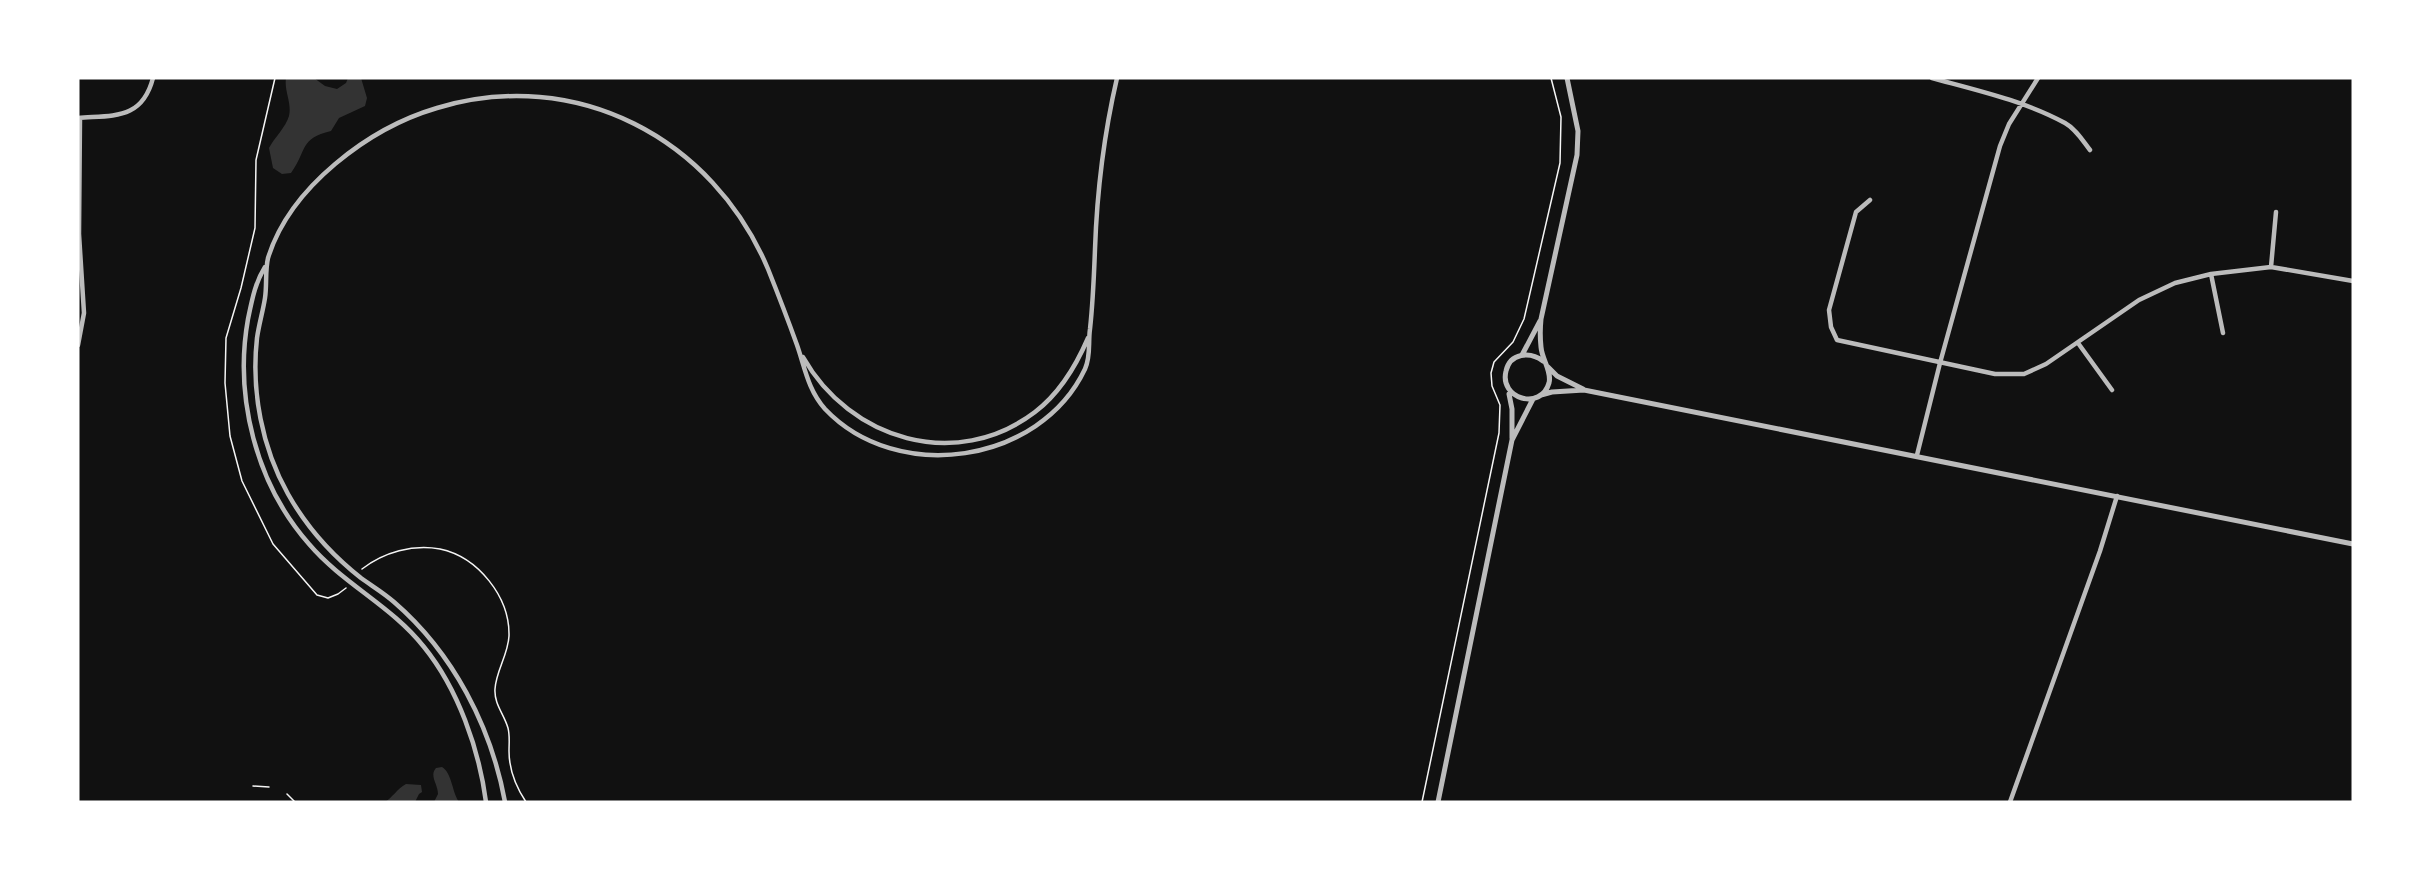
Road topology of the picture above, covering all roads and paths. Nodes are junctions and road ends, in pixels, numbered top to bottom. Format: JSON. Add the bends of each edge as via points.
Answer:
{"nodes":[{"id":1,"x":153,"y":78,"type":"edge"},
{"id":2,"x":1117,"y":78,"type":"edge"},
{"id":3,"x":1551,"y":78,"type":"edge"},
{"id":4,"x":1567,"y":78,"type":"edge"},
{"id":5,"x":1932,"y":78,"type":"edge"},
{"id":6,"x":2038,"y":78,"type":"edge"},
{"id":7,"x":2021,"y":104,"type":"junction"},
{"id":8,"x":79,"y":118,"type":"edge"},
{"id":9,"x":2090,"y":150,"type":"dead end"},
{"id":10,"x":1870,"y":200,"type":"dead end"},
{"id":11,"x":2276,"y":212,"type":"dead end"},
{"id":12,"x":266,"y":265,"type":"junction"},
{"id":13,"x":2271,"y":267,"type":"junction"},
{"id":14,"x":2211,"y":274,"type":"junction"},
{"id":15,"x":2353,"y":281,"type":"edge"},
{"id":16,"x":1541,"y":319,"type":"junction"},
{"id":17,"x":2223,"y":333,"type":"dead end"},
{"id":18,"x":1089,"y":335,"type":"junction"},
{"id":19,"x":2078,"y":343,"type":"junction"},
{"id":20,"x":78,"y":345,"type":"edge"},
{"id":21,"x":799,"y":350,"type":"junction"},
{"id":22,"x":1522,"y":355,"type":"junction"},
{"id":23,"x":1543,"y":361,"type":"junction"},
{"id":24,"x":1940,"y":363,"type":"junction"},
{"id":25,"x":1548,"y":367,"type":"junction"},
{"id":26,"x":1508,"y":389,"type":"junction"},
{"id":27,"x":1584,"y":390,"type":"junction"},
{"id":28,"x":2112,"y":390,"type":"dead end"},
{"id":29,"x":1540,"y":395,"type":"junction"},
{"id":30,"x":1533,"y":399,"type":"junction"},
{"id":31,"x":1512,"y":440,"type":"junction"},
{"id":32,"x":1917,"y":455,"type":"junction"},
{"id":33,"x":2117,"y":496,"type":"junction"},
{"id":34,"x":2353,"y":544,"type":"edge"},
{"id":35,"x":357,"y":575,"type":"junction"},
{"id":36,"x":351,"y":582,"type":"junction"},
{"id":37,"x":311,"y":591,"type":"dead end"},
{"id":38,"x":253,"y":786,"type":"dead end"},
{"id":39,"x":268,"y":787,"type":"dead end"},
{"id":40,"x":287,"y":794,"type":"dead end"},
{"id":41,"x":295,"y":802,"type":"edge"},
{"id":42,"x":486,"y":802,"type":"edge"},
{"id":43,"x":505,"y":802,"type":"edge"},
{"id":44,"x":526,"y":802,"type":"edge"},
{"id":45,"x":1422,"y":802,"type":"edge"},
{"id":46,"x":1438,"y":802,"type":"edge"},
{"id":47,"x":2010,"y":802,"type":"edge"}],
"edges":[{"from":1,"to":8,"type":"street","via":[[143,102],[131,112]]},
{"from":2,"to":18,"type":"street","via":[[1099,189]]},
{"from":3,"to":45,"type":"path","via":[[1561,117],[1560,164],[1524,319],[1513,342],[1494,362],[1491,373],[1500,408],[1499,433]]},
{"from":4,"to":16,"type":"street","via":[[1578,131],[1577,155]]},
{"from":5,"to":7,"type":"street"},
{"from":6,"to":7,"type":"street"},
{"from":7,"to":9,"type":"street","via":[[2067,124]]},
{"from":7,"to":24,"type":"street","via":[[2000,146]]},
{"from":8,"to":20,"type":"street","via":[[84,313]]},
{"from":10,"to":24,"type":"street","via":[[1856,212],[1829,310],[1831,327],[1837,340]]},
{"from":11,"to":13,"type":"street"},
{"from":12,"to":21,"type":"street","via":[[286,222],[312,187],[344,156],[382,130],[441,106],[481,99],[518,96],[564,100],[609,113],[652,132],[715,183],[758,247]]},
{"from":12,"to":35,"type":"street","via":[[256,360],[266,442],[302,517]]},
{"from":12,"to":36,"type":"street","via":[[257,279],[246,333],[244,377],[250,423],[268,481],[292,524],[323,560]]},
{"from":13,"to":14,"type":"street"},
{"from":13,"to":15,"type":"street"},
{"from":14,"to":17,"type":"street"},
{"from":14,"to":19,"type":"street","via":[[2175,283],[2139,300]]},
{"from":16,"to":22,"type":"street"},
{"from":16,"to":23,"type":"street"},
{"from":18,"to":21,"type":"street","via":[[1068,376],[1037,411],[1005,430],[943,442],[904,438],[862,420],[828,393]]},
{"from":18,"to":21,"type":"street","via":[[1087,365],[1068,396],[1042,421],[983,450],[941,456],[889,448],[846,426],[824,408],[808,384]]},
{"from":19,"to":24,"type":"street","via":[[2024,374],[1995,374]]},
{"from":19,"to":28,"type":"street"},
{"from":22,"to":23,"type":"street","via":[[1531,354]]},
{"from":22,"to":26,"type":"street","via":[[1507,367]]},
{"from":23,"to":25,"type":"street"},
{"from":24,"to":32,"type":"street"},
{"from":25,"to":27,"type":"street"},
{"from":25,"to":29,"type":"street","via":[[1549,383]]},
{"from":26,"to":30,"type":"street","via":[[1520,399]]},
{"from":26,"to":31,"type":"street","via":[[1512,401]]},
{"from":27,"to":29,"type":"street"},
{"from":27,"to":32,"type":"street"},
{"from":29,"to":30,"type":"street"},
{"from":30,"to":31,"type":"street"},
{"from":31,"to":46,"type":"street"},
{"from":32,"to":33,"type":"street"},
{"from":33,"to":34,"type":"street"},
{"from":33,"to":47,"type":"street"},
{"from":35,"to":43,"type":"street","via":[[411,619],[455,675],[486,732]]},
{"from":35,"to":44,"type":"path","via":[[371,562],[392,553],[427,548],[462,558],[488,580],[505,610],[509,637],[495,697],[507,724],[513,774]]},
{"from":36,"to":37,"type":"path","via":[[328,597]]},
{"from":36,"to":42,"type":"street","via":[[414,633],[438,666],[471,741]]},
{"from":38,"to":39,"type":"path"},
{"from":40,"to":41,"type":"path"}]}
